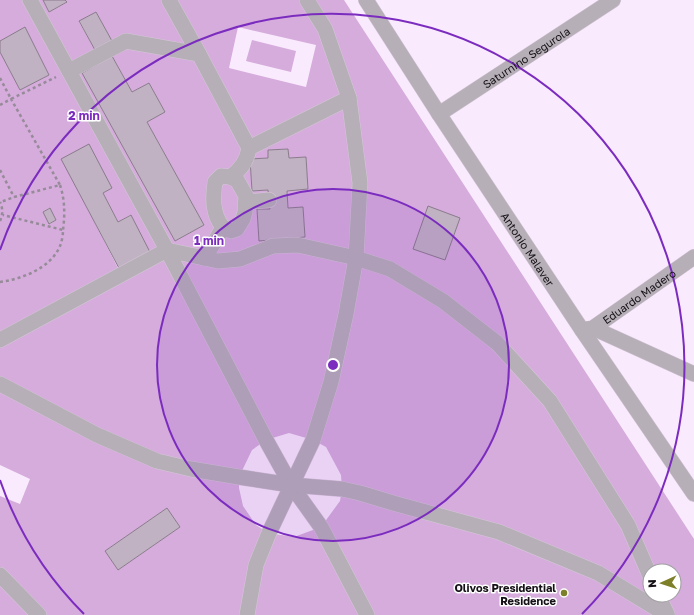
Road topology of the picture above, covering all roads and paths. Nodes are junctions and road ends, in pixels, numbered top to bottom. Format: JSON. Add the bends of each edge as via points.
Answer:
{"nodes":[{"id":1,"x":30,"y":0,"type":"edge"},
{"id":2,"x":169,"y":0,"type":"edge"},
{"id":3,"x":307,"y":0,"type":"edge"},
{"id":4,"x":366,"y":0,"type":"edge"},
{"id":5,"x":613,"y":0,"type":"edge"},
{"id":6,"x":199,"y":54,"type":"junction"},
{"id":7,"x":69,"y":71,"type":"junction"},
{"id":8,"x":0,"y":78,"type":"edge"},
{"id":9,"x":349,"y":98,"type":"junction"},
{"id":10,"x":11,"y":99,"type":"junction"},
{"id":11,"x":0,"y":105,"type":"edge"},
{"id":12,"x":439,"y":114,"type":"junction"},
{"id":13,"x":249,"y":148,"type":"junction"},
{"id":14,"x":0,"y":170,"type":"edge"},
{"id":15,"x":230,"y":177,"type":"junction"},
{"id":16,"x":60,"y":185,"type":"junction"},
{"id":17,"x":14,"y":197,"type":"junction"},
{"id":18,"x":269,"y":200,"type":"dead end"},
{"id":19,"x":0,"y":202,"type":"edge"},
{"id":20,"x":246,"y":202,"type":"junction"},
{"id":21,"x":2,"y":215,"type":"junction"},
{"id":22,"x":0,"y":221,"type":"edge"},
{"id":23,"x":223,"y":227,"type":"junction"},
{"id":24,"x":63,"y":230,"type":"junction"},
{"id":25,"x":167,"y":250,"type":"junction"},
{"id":26,"x":694,"y":256,"type":"edge"},
{"id":27,"x":204,"y":258,"type":"junction"},
{"id":28,"x":356,"y":258,"type":"junction"},
{"id":29,"x":0,"y":282,"type":"edge"},
{"id":30,"x":588,"y":329,"type":"junction"},
{"id":31,"x":0,"y":340,"type":"edge"},
{"id":32,"x":694,"y":374,"type":"edge"},
{"id":33,"x":0,"y":384,"type":"edge"},
{"id":34,"x":291,"y":485,"type":"junction"},
{"id":35,"x":694,"y":494,"type":"edge"},
{"id":36,"x":644,"y":563,"type":"edge"},
{"id":37,"x":0,"y":575,"type":"edge"},
{"id":38,"x":662,"y":603,"type":"edge"},
{"id":39,"x":667,"y":614,"type":"edge"},
{"id":40,"x":39,"y":615,"type":"edge"},
{"id":41,"x":247,"y":615,"type":"edge"},
{"id":42,"x":367,"y":615,"type":"edge"}],
"edges":[{"from":1,"to":7,"type":"street"},
{"from":2,"to":6,"type":"street"},
{"from":3,"to":9,"type":"street","via":[[325,29]]},
{"from":4,"to":12,"type":"street","name":"Antonio Malaver"},
{"from":5,"to":12,"type":"street","name":"Saturnino Segurola"},
{"from":6,"to":7,"type":"street","via":[[126,41]]},
{"from":6,"to":13,"type":"street"},
{"from":7,"to":10,"type":"path"},
{"from":7,"to":25,"type":"street"},
{"from":8,"to":10,"type":"path"},
{"from":9,"to":13,"type":"street"},
{"from":9,"to":28,"type":"street","via":[[360,183]]},
{"from":10,"to":11,"type":"path"},
{"from":10,"to":16,"type":"path"},
{"from":12,"to":30,"type":"street","name":"Antonio Malaver"},
{"from":13,"to":15,"type":"street","via":[[244,164]]},
{"from":14,"to":17,"type":"path"},
{"from":15,"to":20,"type":"street","via":[[237,180],[246,196]]},
{"from":15,"to":23,"type":"street","via":[[221,176],[214,186],[214,208]]},
{"from":16,"to":17,"type":"path"},
{"from":16,"to":24,"type":"path","via":[[64,200]]},
{"from":17,"to":19,"type":"path"},
{"from":18,"to":20,"type":"street"},
{"from":19,"to":21,"type":"path"},
{"from":20,"to":23,"type":"street","via":[[246,212],[237,229],[231,231]]},
{"from":21,"to":22,"type":"path"},
{"from":21,"to":24,"type":"path"},
{"from":23,"to":27,"type":"street"},
{"from":24,"to":29,"type":"path","via":[[61,246],[51,261],[32,273],[11,281]]},
{"from":25,"to":27,"type":"street"},
{"from":25,"to":31,"type":"street"},
{"from":25,"to":34,"type":"street"},
{"from":26,"to":30,"type":"street","name":"Eduardo Madero"},
{"from":27,"to":28,"type":"street","via":[[218,261],[240,259],[273,246],[298,245]]},
{"from":28,"to":34,"type":"street","via":[[331,382],[313,440]]},
{"from":28,"to":36,"type":"street","via":[[390,269],[443,301],[497,343],[550,401],[628,525]]},
{"from":30,"to":32,"type":"street"},
{"from":30,"to":35,"type":"street","name":"Antonio Malaver"},
{"from":33,"to":34,"type":"street","via":[[97,435],[157,461]]},
{"from":34,"to":39,"type":"street","via":[[360,493],[499,532],[598,573]]},
{"from":34,"to":41,"type":"street","via":[[256,565]]},
{"from":34,"to":42,"type":"street","via":[[321,527]]},
{"from":37,"to":40,"type":"street"},
{"from":38,"to":39,"type":"street"}]}
